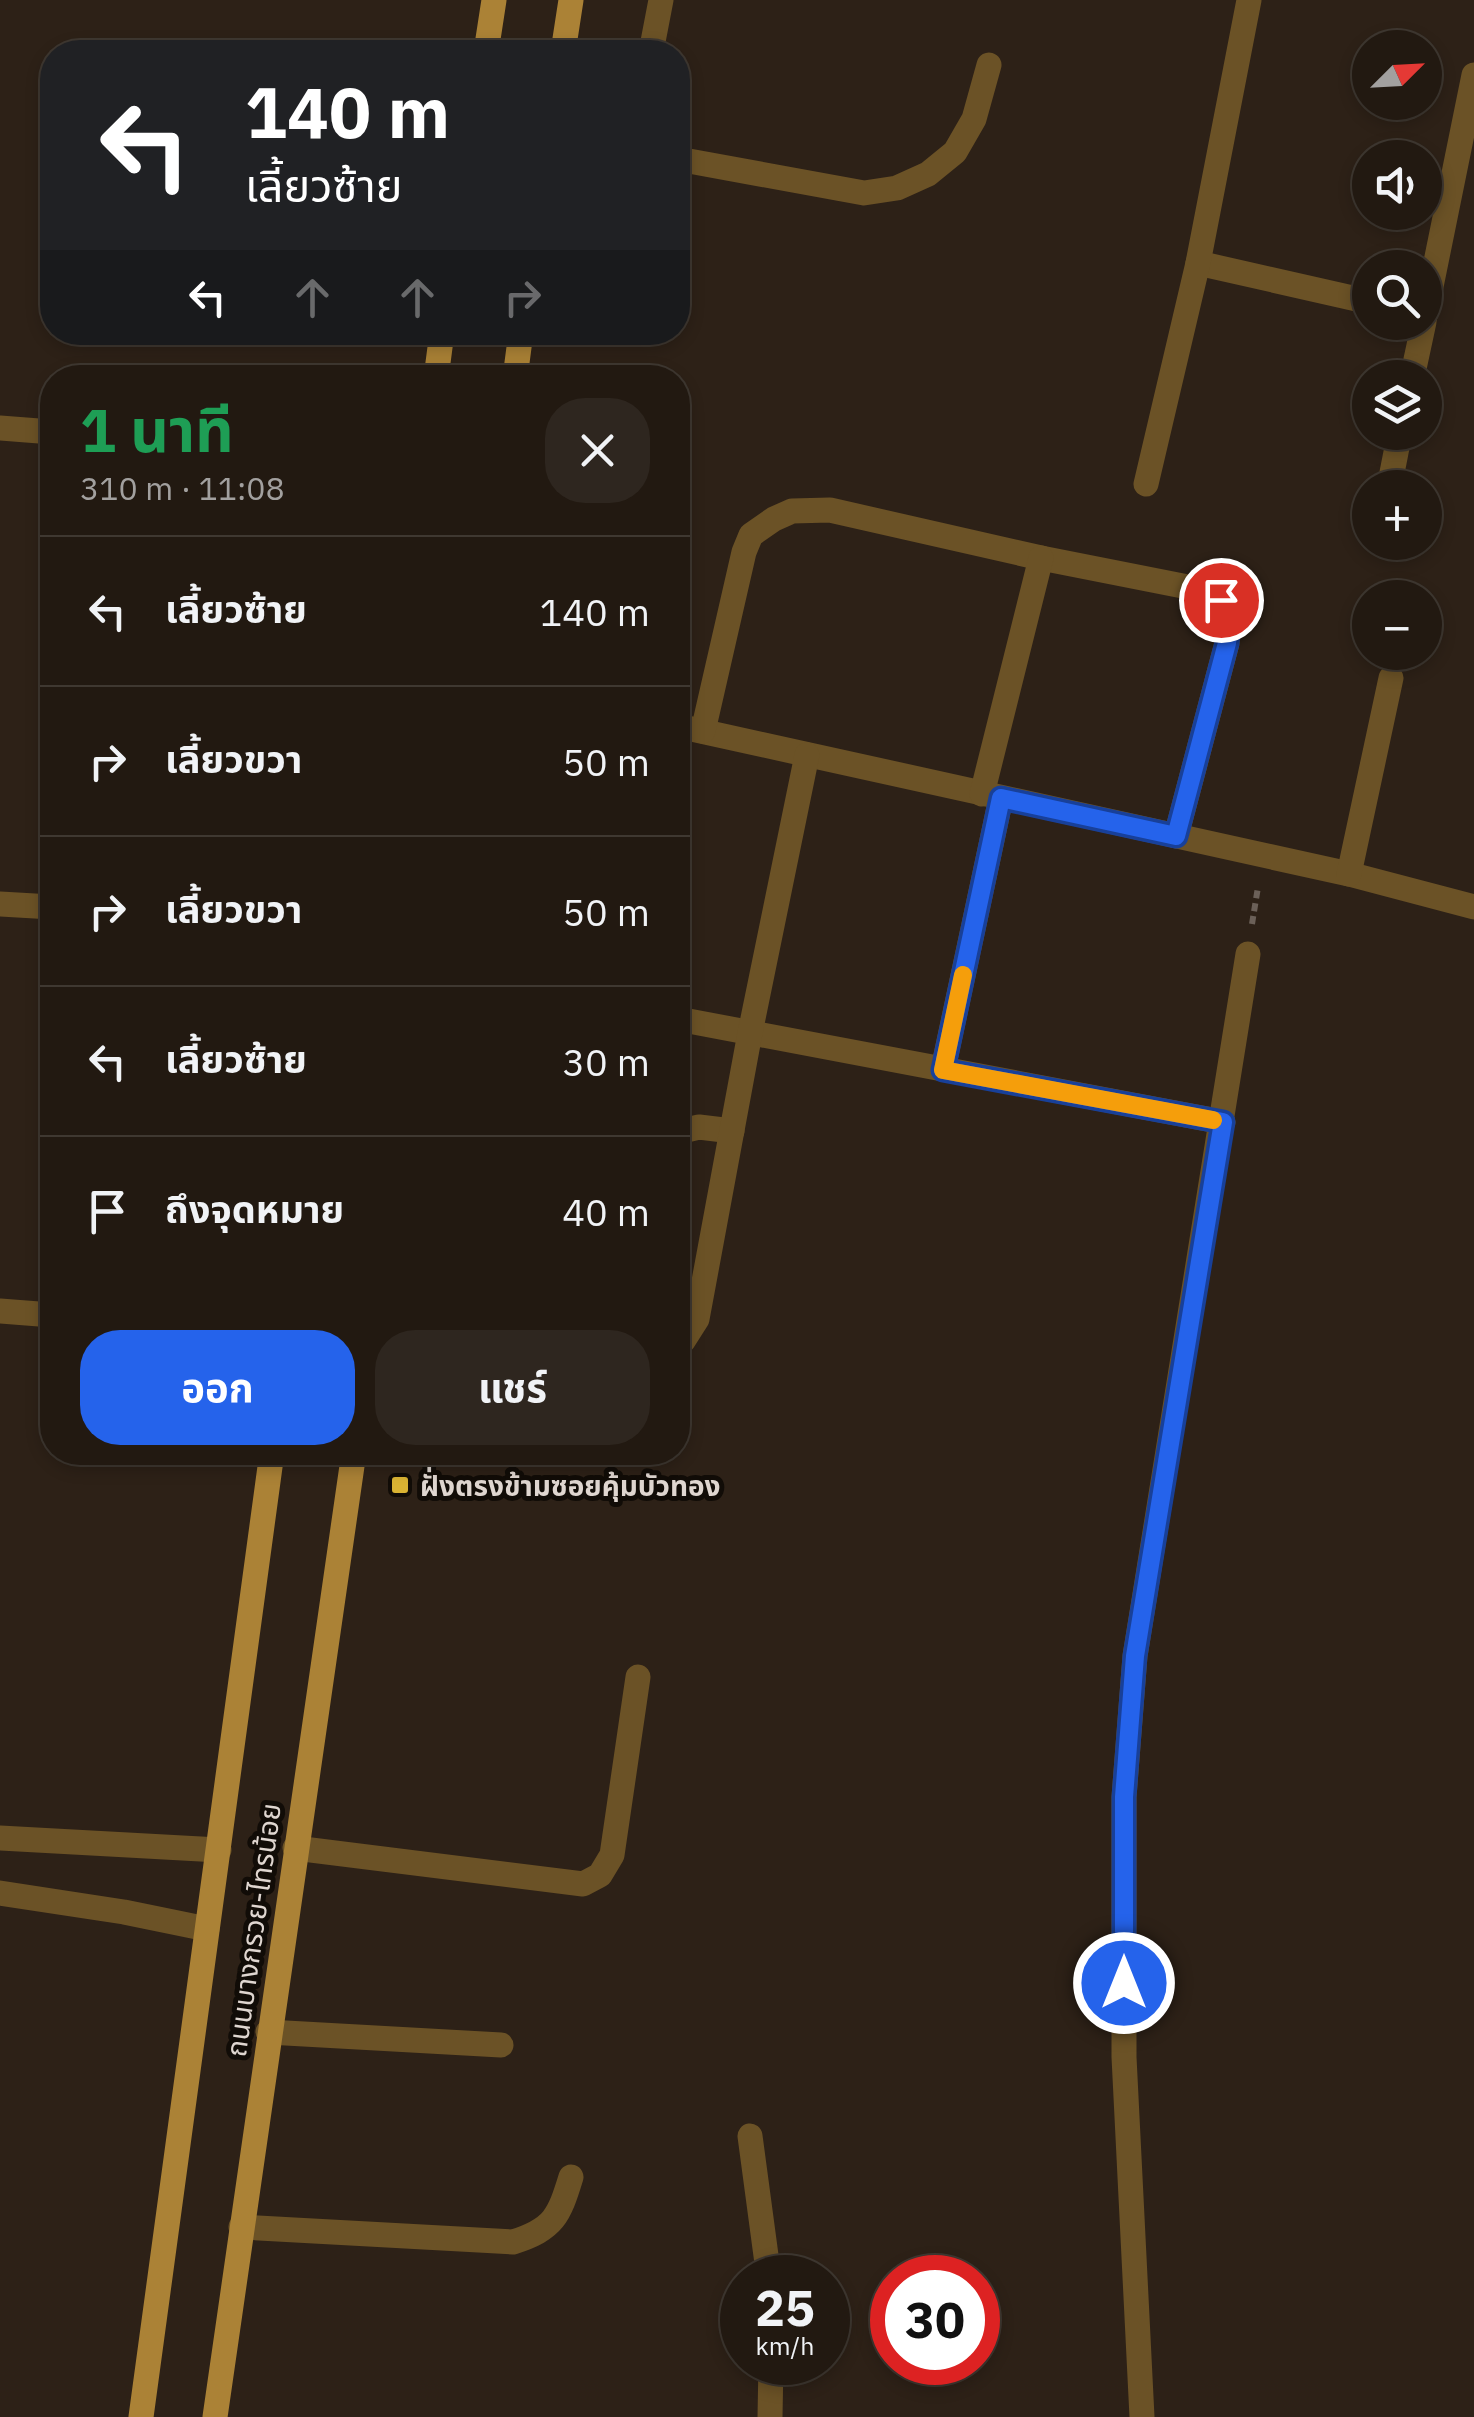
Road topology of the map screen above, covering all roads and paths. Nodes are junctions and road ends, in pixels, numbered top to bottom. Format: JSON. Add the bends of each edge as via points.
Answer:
{"nodes":[{"id":1,"x":494,"y":0,"type":"edge"},
{"id":2,"x":571,"y":0,"type":"edge"},
{"id":3,"x":660,"y":0,"type":"edge"},
{"id":4,"x":1249,"y":0,"type":"edge"},
{"id":5,"x":488,"y":40,"type":"edge"},
{"id":6,"x":565,"y":40,"type":"edge"},
{"id":7,"x":653,"y":40,"type":"edge"},
{"id":8,"x":989,"y":65,"type":"dead end"},
{"id":9,"x":1474,"y":75,"type":"edge"},
{"id":10,"x":690,"y":161,"type":"edge"},
{"id":11,"x":1439,"y":250,"type":"edge"},
{"id":12,"x":1198,"y":263,"type":"junction"},
{"id":13,"x":1352,"y":298,"type":"edge"},
{"id":14,"x":0,"y":428,"type":"edge"},
{"id":15,"x":40,"y":431,"type":"edge"},
{"id":16,"x":1146,"y":484,"type":"dead end"},
{"id":17,"x":1041,"y":558,"type":"junction"},
{"id":18,"x":1391,"y":678,"type":"dead end"},
{"id":19,"x":690,"y":729,"type":"edge"},
{"id":20,"x":807,"y":755,"type":"junction"},
{"id":21,"x":992,"y":796,"type":"junction"},
{"id":22,"x":1176,"y":836,"type":"junction"},
{"id":23,"x":1263,"y":856,"type":"junction"},
{"id":24,"x":1350,"y":874,"type":"junction"},
{"id":25,"x":0,"y":904,"type":"edge"},
{"id":26,"x":40,"y":907,"type":"edge"},
{"id":27,"x":1474,"y":907,"type":"edge"},
{"id":28,"x":1248,"y":954,"type":"joint"},
{"id":29,"x":690,"y":1022,"type":"edge"},
{"id":30,"x":750,"y":1033,"type":"junction"},
{"id":31,"x":943,"y":1070,"type":"junction"},
{"id":32,"x":1223,"y":1122,"type":"junction"},
{"id":33,"x":690,"y":1129,"type":"edge"},
{"id":34,"x":732,"y":1130,"type":"junction"},
{"id":35,"x":0,"y":1311,"type":"edge"},
{"id":36,"x":40,"y":1315,"type":"edge"},
{"id":37,"x":690,"y":1329,"type":"edge"},
{"id":38,"x":270,"y":1465,"type":"edge"},
{"id":39,"x":352,"y":1465,"type":"edge"},
{"id":40,"x":638,"y":1677,"type":"dead end"},
{"id":41,"x":0,"y":1838,"type":"edge"},
{"id":42,"x":295,"y":1848,"type":"junction"},
{"id":43,"x":218,"y":1850,"type":"junction"},
{"id":44,"x":0,"y":1893,"type":"edge"},
{"id":45,"x":208,"y":1929,"type":"junction"},
{"id":46,"x":268,"y":2032,"type":"junction"},
{"id":47,"x":501,"y":2045,"type":"dead end"},
{"id":48,"x":750,"y":2136,"type":"dead end"},
{"id":49,"x":571,"y":2177,"type":"dead end"},
{"id":50,"x":241,"y":2227,"type":"junction"},
{"id":51,"x":765,"y":2255,"type":"edge"},
{"id":52,"x":771,"y":2385,"type":"edge"},
{"id":53,"x":141,"y":2417,"type":"edge"},
{"id":54,"x":216,"y":2417,"type":"edge"},
{"id":55,"x":770,"y":2417,"type":"edge"},
{"id":56,"x":1142,"y":2417,"type":"edge"}],
"edges":[{"from":1,"to":5,"type":"main road"},
{"from":2,"to":6,"type":"main road"},
{"from":3,"to":7,"type":"street"},
{"from":4,"to":12,"type":"street"},
{"from":8,"to":10,"type":"street","via":[[974,118],[954,152],[898,188],[864,193]]},
{"from":9,"to":11,"type":"street"},
{"from":12,"to":13,"type":"street"},
{"from":12,"to":16,"type":"street"},
{"from":14,"to":15,"type":"street"},
{"from":17,"to":19,"type":"street","via":[[830,510],[792,511],[774,519],[752,535],[744,552]]},
{"from":17,"to":21,"type":"street"},
{"from":17,"to":22,"type":"street","via":[[1203,590],[1221,600],[1230,618]]},
{"from":18,"to":24,"type":"street"},
{"from":19,"to":20,"type":"street"},
{"from":20,"to":21,"type":"street"},
{"from":20,"to":30,"type":"street"},
{"from":21,"to":22,"type":"street"},
{"from":21,"to":31,"type":"street"},
{"from":22,"to":23,"type":"street"},
{"from":23,"to":24,"type":"street"},
{"from":23,"to":28,"type":"path"},
{"from":24,"to":27,"type":"street"},
{"from":25,"to":26,"type":"street"},
{"from":28,"to":32,"type":"street"},
{"from":29,"to":30,"type":"street"},
{"from":30,"to":31,"type":"street"},
{"from":30,"to":34,"type":"street"},
{"from":31,"to":32,"type":"street"},
{"from":32,"to":56,"type":"street","via":[[1135,1656],[1124,1797],[1124,2057]]},
{"from":33,"to":34,"type":"street"},
{"from":34,"to":37,"type":"street"},
{"from":35,"to":36,"type":"street"},
{"from":38,"to":43,"type":"main road","name":"ถนนบางกรวย-ไทรน้อย"},
{"from":39,"to":42,"type":"main road","name":"ถนนบางกรวย-ไทรน้อย"},
{"from":40,"to":42,"type":"street","via":[[612,1855],[600,1876],[584,1884]]},
{"from":41,"to":43,"type":"street"},
{"from":42,"to":46,"type":"main road","name":"ถนนบางกรวย-ไทรน้อย"},
{"from":43,"to":45,"type":"main road","name":"ถนนบางกรวย-ไทรน้อย"},
{"from":44,"to":45,"type":"street"},
{"from":45,"to":53,"type":"main road","name":"ถนนบางกรวย-ไทรน้อย"},
{"from":46,"to":47,"type":"street"},
{"from":46,"to":50,"type":"main road","name":"ถนนบางกรวย-ไทรน้อย"},
{"from":48,"to":51,"type":"street"},
{"from":49,"to":50,"type":"street","via":[[553,2221],[513,2242]]},
{"from":50,"to":54,"type":"main road","name":"ถนนบางกรวย-ไทรน้อย"},
{"from":52,"to":55,"type":"street"}]}
